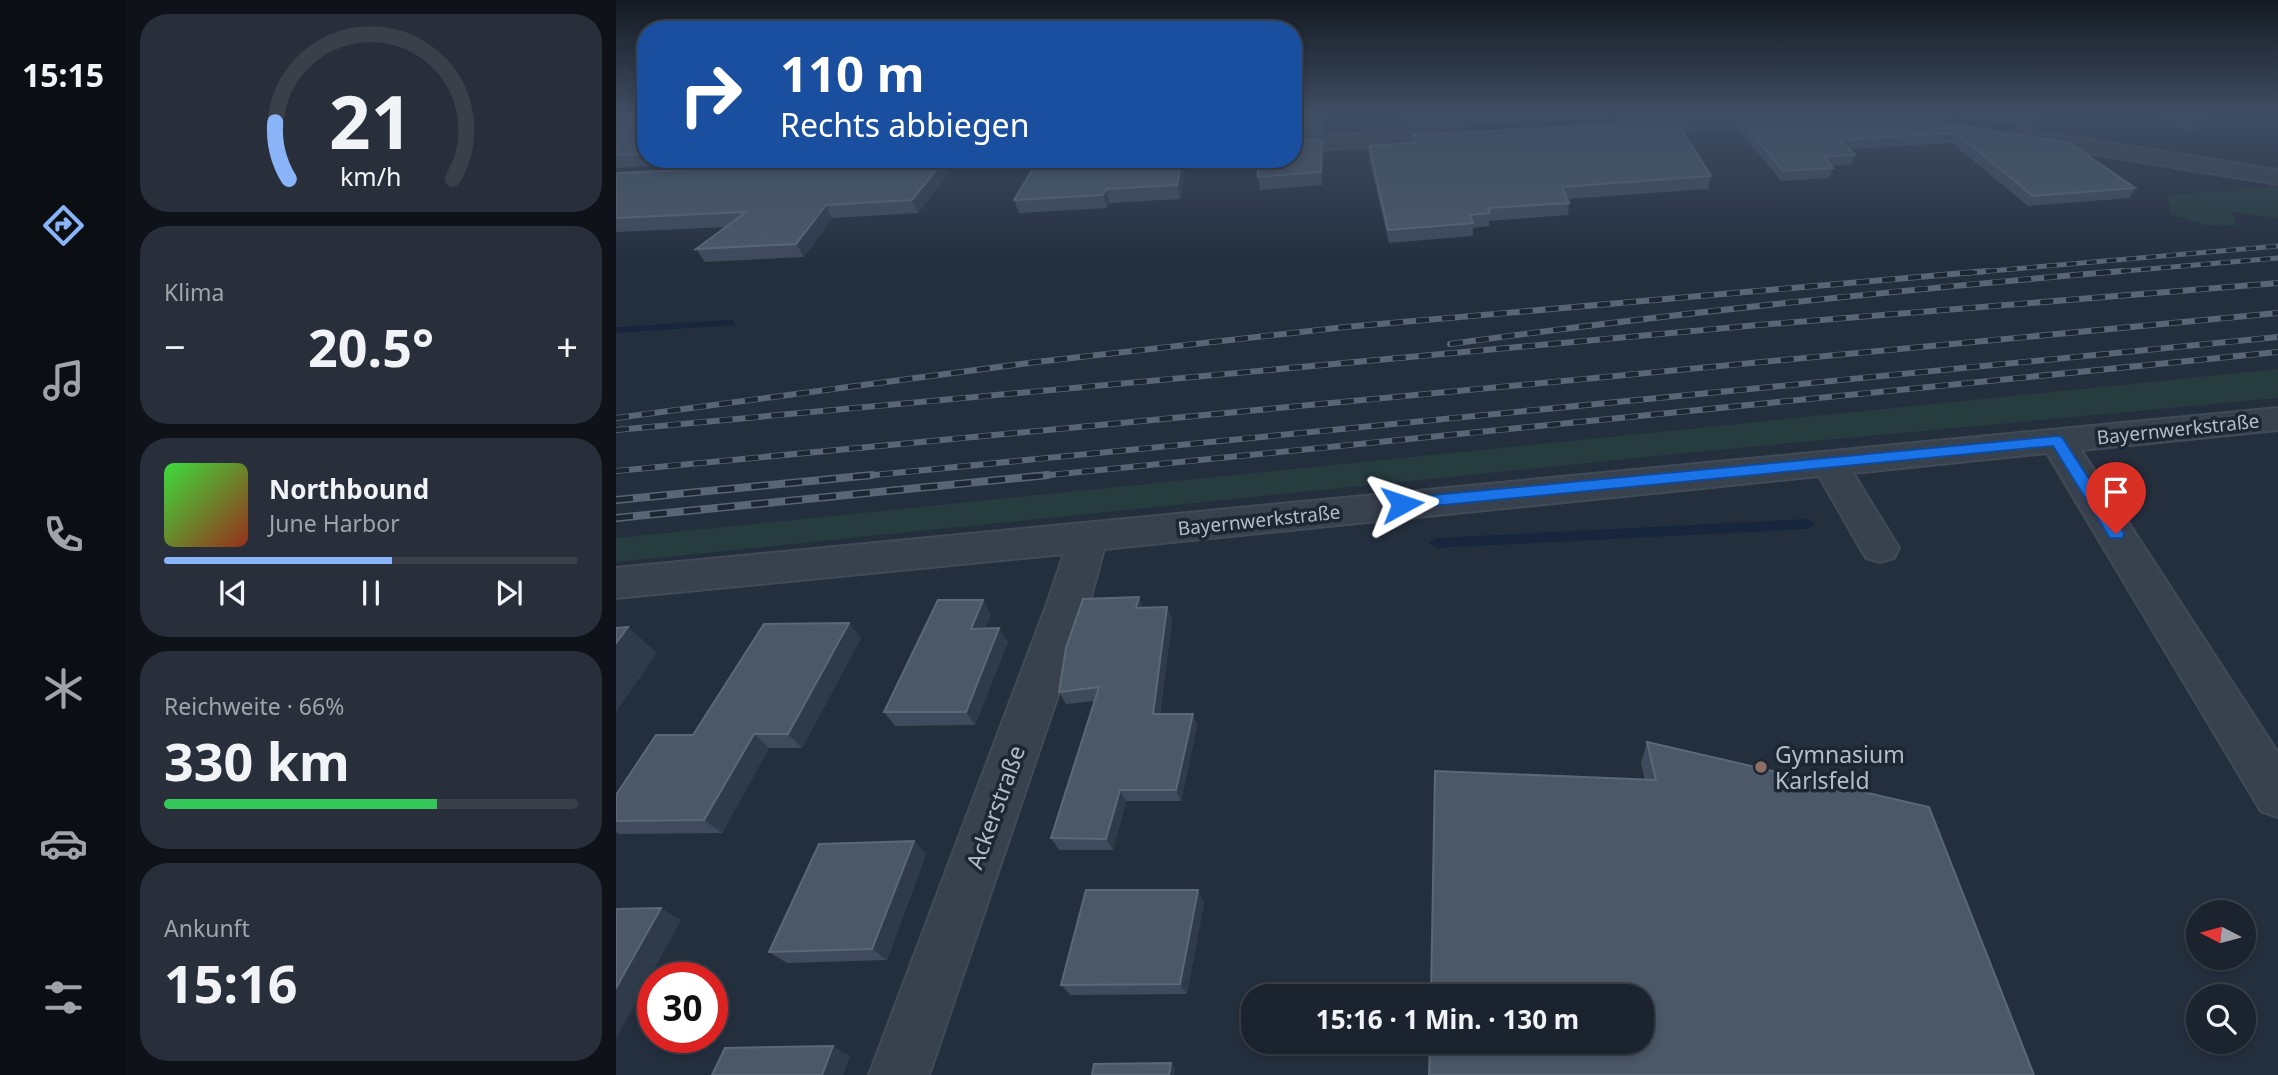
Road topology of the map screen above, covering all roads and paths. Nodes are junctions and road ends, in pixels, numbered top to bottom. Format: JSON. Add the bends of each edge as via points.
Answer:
{"nodes":[{"id":1,"x":2197,"y":164,"type":"edge"},
{"id":2,"x":2278,"y":177,"type":"edge"},
{"id":3,"x":2278,"y":419,"type":"edge"},
{"id":4,"x":2057,"y":440,"type":"junction"},
{"id":5,"x":1829,"y":462,"type":"junction"},
{"id":6,"x":1088,"y":538,"type":"junction"},
{"id":7,"x":1880,"y":548,"type":"dead end"},
{"id":8,"x":616,"y":583,"type":"edge"},
{"id":9,"x":2278,"y":795,"type":"edge"},
{"id":10,"x":899,"y":1075,"type":"edge"}],
"edges":[{"from":1,"to":2,"type":"street"},
{"from":3,"to":4,"type":"street","name":"Bayernwerkstraße"},
{"from":4,"to":5,"type":"street","name":"Bayernwerkstraße"},
{"from":4,"to":9,"type":"street"},
{"from":5,"to":6,"type":"street","name":"Bayernwerkstraße"},
{"from":5,"to":7,"type":"street"},
{"from":6,"to":8,"type":"street","name":"Bayernwerkstraße"},
{"from":6,"to":10,"type":"street","name":"Ackerstraße"}]}
